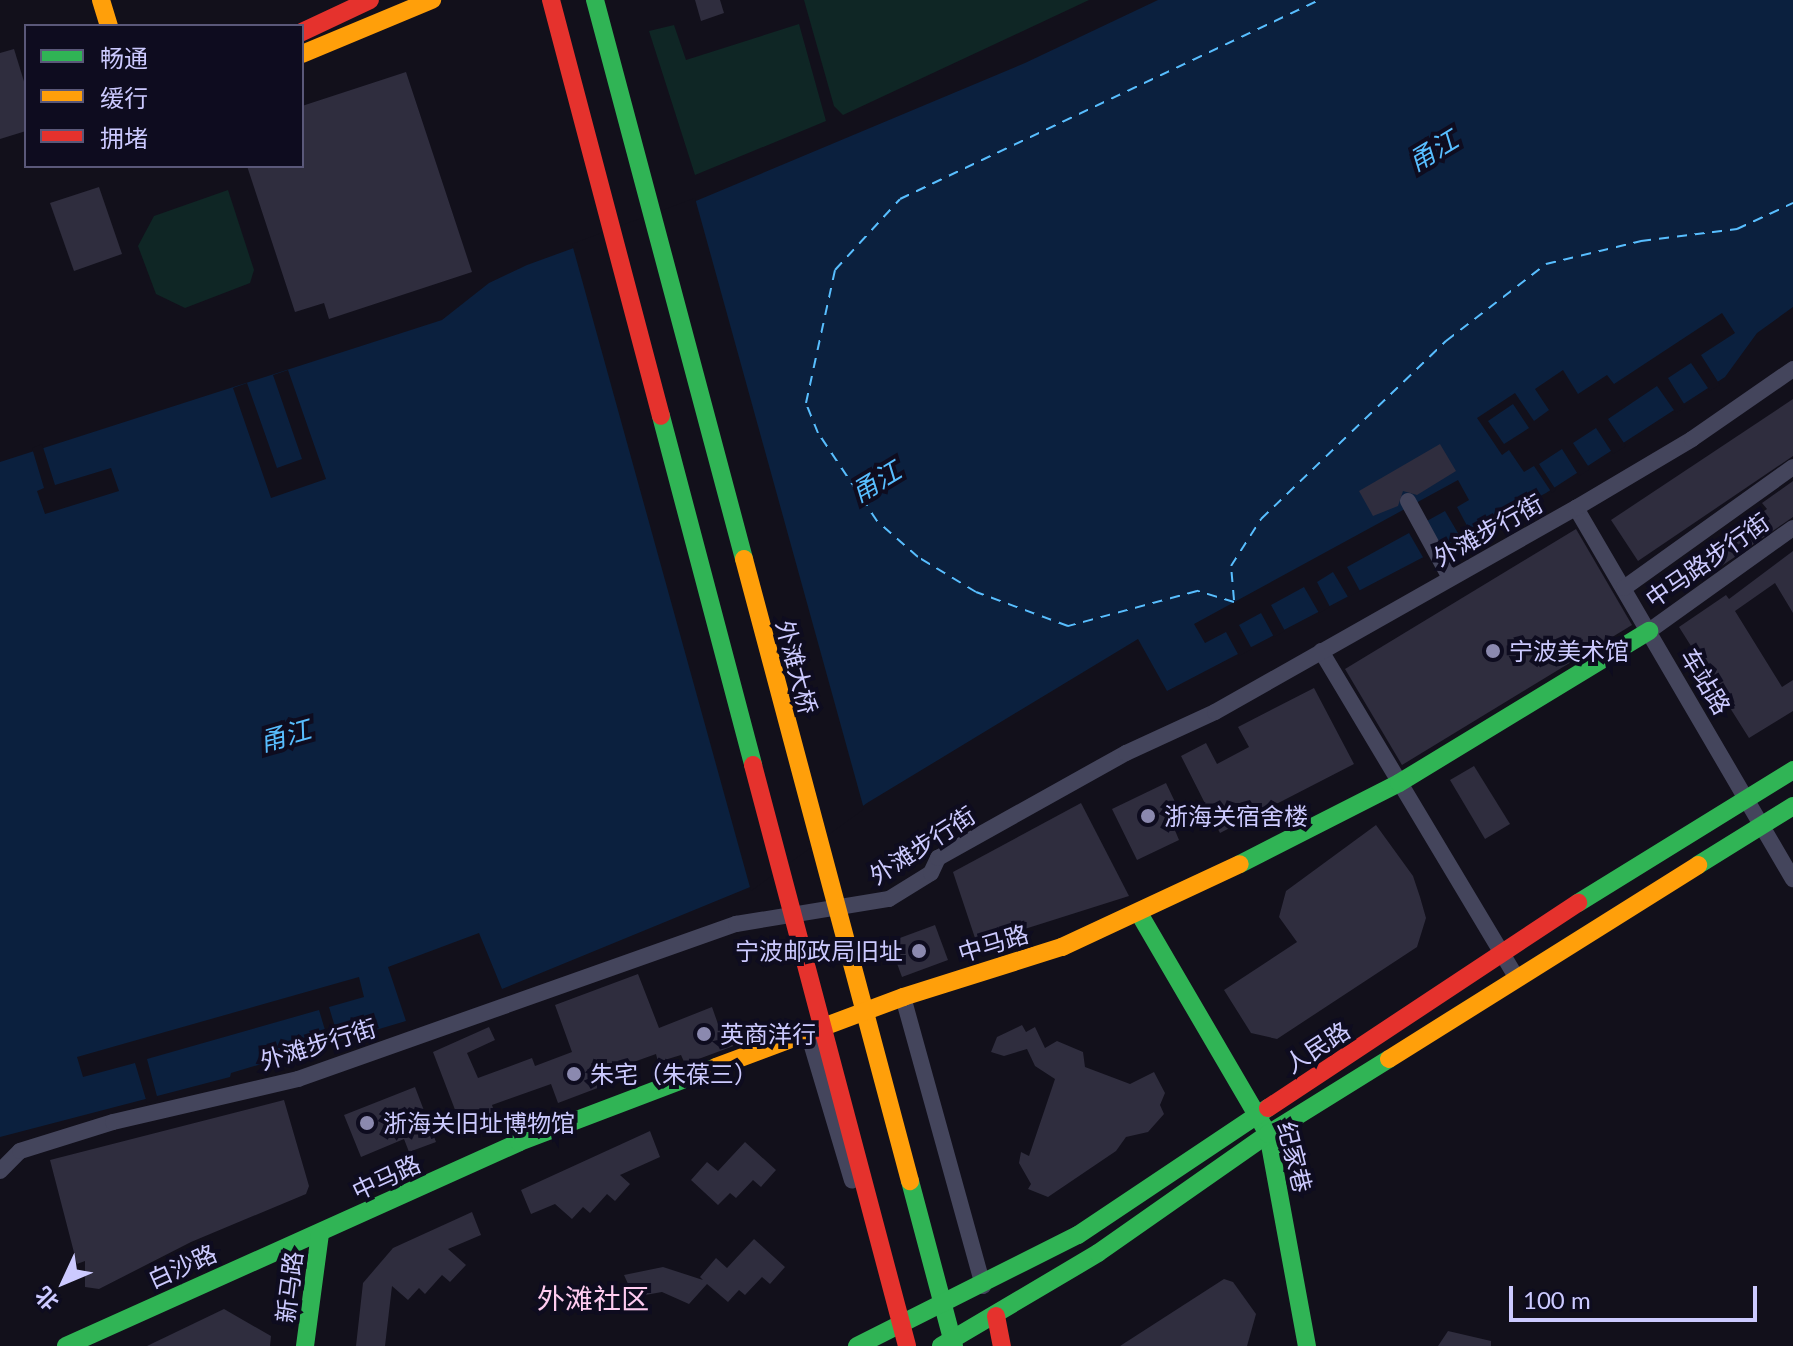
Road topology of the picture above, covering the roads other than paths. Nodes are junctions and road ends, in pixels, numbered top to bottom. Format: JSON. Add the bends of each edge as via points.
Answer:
{"nodes":[{"id":1,"x":101,"y":0,"type":"edge"},
{"id":2,"x":370,"y":0,"type":"edge"},
{"id":3,"x":432,"y":0,"type":"edge"},
{"id":4,"x":551,"y":0,"type":"edge"},
{"id":5,"x":595,"y":0,"type":"edge"},
{"id":6,"x":108,"y":24,"type":"edge"},
{"id":7,"x":304,"y":31,"type":"edge"},
{"id":8,"x":304,"y":53,"type":"edge"},
{"id":9,"x":1793,"y":369,"type":"edge"},
{"id":10,"x":1793,"y":467,"type":"edge"},
{"id":11,"x":1408,"y":501,"type":"dead end"},
{"id":12,"x":1576,"y":508,"type":"junction"},
{"id":13,"x":1793,"y":528,"type":"edge"},
{"id":14,"x":1450,"y":578,"type":"junction"},
{"id":15,"x":1624,"y":588,"type":"junction"},
{"id":16,"x":1649,"y":631,"type":"junction"},
{"id":17,"x":1321,"y":651,"type":"junction"},
{"id":18,"x":1793,"y":770,"type":"edge"},
{"id":19,"x":1399,"y":783,"type":"junction"},
{"id":20,"x":1747,"y":796,"type":"junction"},
{"id":21,"x":1793,"y":806,"type":"edge"},
{"id":22,"x":1763,"y":823,"type":"junction"},
{"id":23,"x":1793,"y":879,"type":"edge"},
{"id":24,"x":1140,"y":915,"type":"junction"},
{"id":25,"x":1505,"y":951,"type":"junction"},
{"id":26,"x":1517,"y":978,"type":"junction"},
{"id":27,"x":903,"y":997,"type":"junction"},
{"id":28,"x":808,"y":1033,"type":"junction"},
{"id":29,"x":1259,"y":1114,"type":"junction"},
{"id":30,"x":1268,"y":1134,"type":"junction"},
{"id":31,"x":0,"y":1171,"type":"edge"},
{"id":32,"x":320,"y":1234,"type":"junction"},
{"id":33,"x":983,"y":1286,"type":"junction"},
{"id":34,"x":996,"y":1316,"type":"junction"},
{"id":35,"x":894,"y":1325,"type":"junction"},
{"id":36,"x":66,"y":1346,"type":"edge"},
{"id":37,"x":305,"y":1346,"type":"edge"},
{"id":38,"x":857,"y":1346,"type":"edge"},
{"id":39,"x":907,"y":1346,"type":"edge"},
{"id":40,"x":941,"y":1346,"type":"edge"},
{"id":41,"x":954,"y":1346,"type":"edge"},
{"id":42,"x":1002,"y":1346,"type":"edge"},
{"id":43,"x":1307,"y":1346,"type":"edge"}],
"edges":[{"from":1,"to":6,"type":"main road"},
{"from":2,"to":7,"type":"main road"},
{"from":3,"to":8,"type":"main road"},
{"from":4,"to":39,"type":"main road"},
{"from":5,"to":41,"type":"main road","name":"外滩大桥"},
{"from":9,"to":12,"type":"street","name":"外滩步行街","via":[[1692,439]]},
{"from":10,"to":15,"type":"street"},
{"from":11,"to":14,"type":"street"},
{"from":12,"to":14,"type":"street","name":"外滩步行街"},
{"from":12,"to":15,"type":"street","name":"车站路"},
{"from":13,"to":16,"type":"street","name":"中马路步行街"},
{"from":14,"to":17,"type":"street","name":"外滩步行街"},
{"from":15,"to":16,"type":"street","name":"车站路"},
{"from":16,"to":19,"type":"main road","name":"中马路"},
{"from":16,"to":20,"type":"street","name":"车站路"},
{"from":17,"to":19,"type":"street"},
{"from":17,"to":31,"type":"street","name":"外滩步行街","via":[[938,858],[931,873],[889,899],[736,924],[298,1079],[113,1122],[20,1151]]},
{"from":18,"to":20,"type":"main road","name":"人民路"},
{"from":19,"to":24,"type":"main road","name":"中马路"},
{"from":19,"to":25,"type":"street"},
{"from":20,"to":22,"type":"street","name":"车站路"},
{"from":20,"to":25,"type":"main road","name":"人民路"},
{"from":21,"to":22,"type":"main road","name":"人民路"},
{"from":22,"to":23,"type":"street","name":"车站路"},
{"from":22,"to":26,"type":"main road","name":"人民路"},
{"from":24,"to":27,"type":"main road","name":"中马路","via":[[1062,947]]},
{"from":24,"to":29,"type":"main road","name":"纪家巷"},
{"from":25,"to":26,"type":"street"},
{"from":25,"to":29,"type":"main road","name":"人民路"},
{"from":26,"to":30,"type":"main road","name":"人民路"},
{"from":27,"to":28,"type":"main road","name":"中马路"},
{"from":27,"to":33,"type":"street"},
{"from":28,"to":32,"type":"main road","name":"中马路","via":[[519,1142]]},
{"from":28,"to":35,"type":"street"},
{"from":29,"to":30,"type":"main road","name":"纪家巷"},
{"from":29,"to":33,"type":"main road","name":"人民路","via":[[1078,1235]]},
{"from":30,"to":34,"type":"main road","name":"人民路","via":[[1098,1253]]},
{"from":30,"to":43,"type":"main road","name":"纪家巷"},
{"from":32,"to":36,"type":"main road","name":"白沙路"},
{"from":32,"to":37,"type":"main road","name":"新马路"},
{"from":33,"to":35,"type":"main road","name":"人民路"},
{"from":34,"to":40,"type":"main road","name":"人民路"},
{"from":34,"to":42,"type":"main road"},
{"from":35,"to":38,"type":"main road","name":"人民路"}]}
